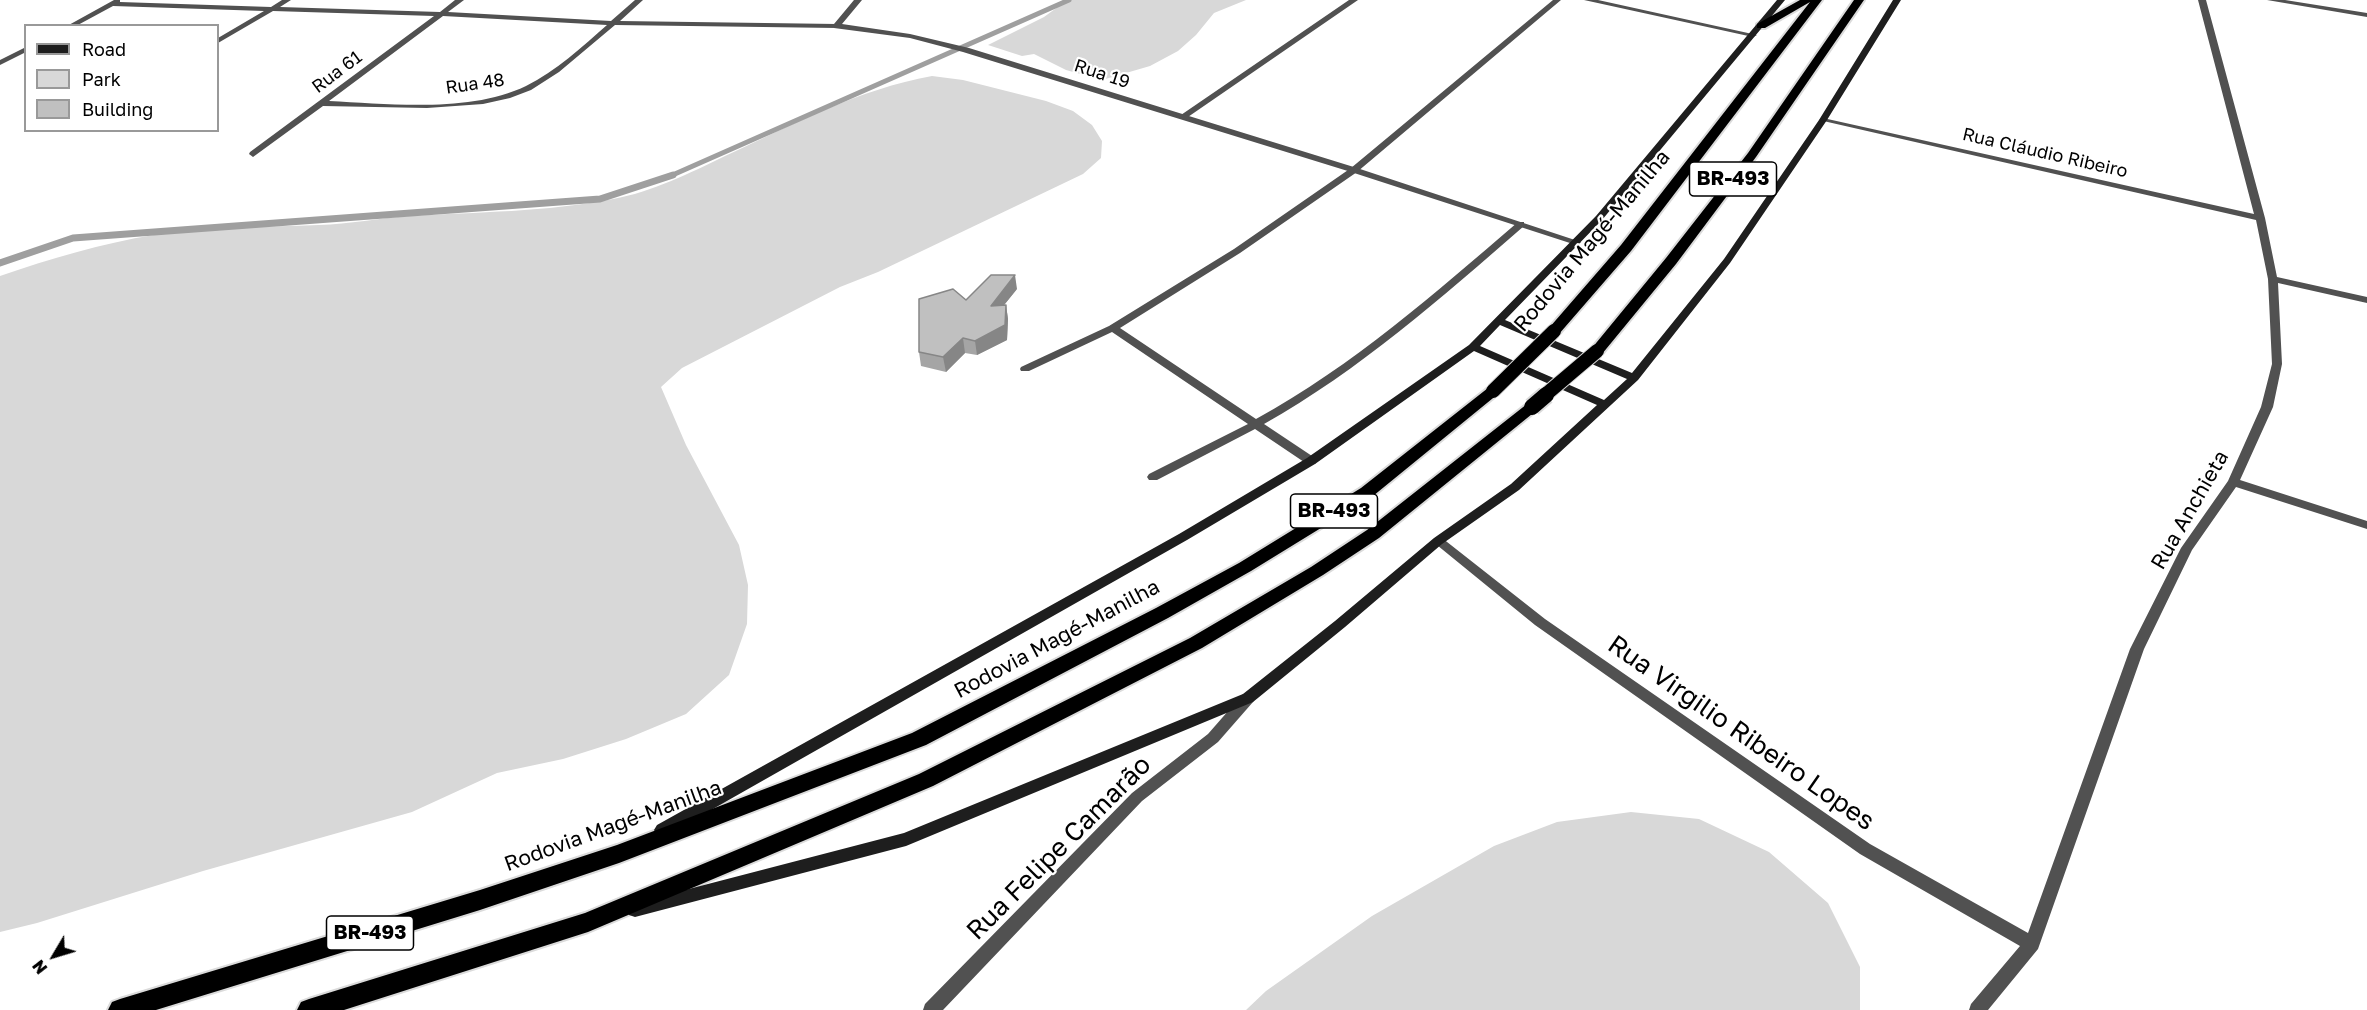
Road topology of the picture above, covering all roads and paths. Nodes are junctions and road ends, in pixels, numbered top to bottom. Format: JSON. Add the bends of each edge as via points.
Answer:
{"nodes":[{"id":1,"x":118,"y":0,"type":"edge"},
{"id":2,"x":287,"y":0,"type":"edge"},
{"id":3,"x":460,"y":0,"type":"edge"},
{"id":4,"x":639,"y":0,"type":"edge"},
{"id":5,"x":858,"y":0,"type":"edge"},
{"id":6,"x":1354,"y":0,"type":"edge"},
{"id":7,"x":1557,"y":0,"type":"edge"},
{"id":8,"x":1588,"y":0,"type":"edge"},
{"id":9,"x":1781,"y":0,"type":"edge"},
{"id":10,"x":1807,"y":0,"type":"edge"},
{"id":11,"x":1816,"y":0,"type":"edge"},
{"id":12,"x":1859,"y":0,"type":"edge"},
{"id":13,"x":1898,"y":0,"type":"edge"},
{"id":14,"x":2202,"y":0,"type":"edge"},
{"id":15,"x":2271,"y":0,"type":"edge"},
{"id":16,"x":110,"y":4,"type":"junction"},
{"id":17,"x":271,"y":10,"type":"junction"},
{"id":18,"x":440,"y":14,"type":"junction"},
{"id":19,"x":2367,"y":15,"type":"edge"},
{"id":20,"x":613,"y":23,"type":"junction"},
{"id":21,"x":74,"y":24,"type":"edge"},
{"id":22,"x":837,"y":26,"type":"junction"},
{"id":23,"x":1757,"y":31,"type":"junction"},
{"id":24,"x":219,"y":40,"type":"edge"},
{"id":25,"x":24,"y":50,"type":"edge"},
{"id":26,"x":0,"y":63,"type":"edge"},
{"id":27,"x":321,"y":103,"type":"junction"},
{"id":28,"x":1182,"y":117,"type":"junction"},
{"id":29,"x":1823,"y":120,"type":"junction"},
{"id":30,"x":253,"y":154,"type":"dead end"},
{"id":31,"x":1354,"y":170,"type":"junction"},
{"id":32,"x":2260,"y":218,"type":"junction"},
{"id":33,"x":1521,"y":224,"type":"junction"},
{"id":34,"x":1576,"y":242,"type":"junction"},
{"id":35,"x":2273,"y":279,"type":"junction"},
{"id":36,"x":2367,"y":300,"type":"edge"},
{"id":37,"x":1500,"y":321,"type":"junction"},
{"id":38,"x":1113,"y":328,"type":"junction"},
{"id":39,"x":1473,"y":347,"type":"junction"},
{"id":40,"x":1025,"y":369,"type":"dead end"},
{"id":41,"x":1634,"y":378,"type":"junction"},
{"id":42,"x":1606,"y":405,"type":"junction"},
{"id":43,"x":1254,"y":425,"type":"junction"},
{"id":44,"x":1311,"y":461,"type":"junction"},
{"id":45,"x":1153,"y":477,"type":"dead end"},
{"id":46,"x":2233,"y":482,"type":"junction"},
{"id":47,"x":2367,"y":525,"type":"edge"},
{"id":48,"x":1438,"y":541,"type":"junction"},
{"id":49,"x":1248,"y":698,"type":"junction"},
{"id":50,"x":619,"y":854,"type":"junction"},
{"id":51,"x":588,"y":922,"type":"junction"},
{"id":52,"x":2032,"y":944,"type":"junction"},
{"id":53,"x":120,"y":1010,"type":"edge"},
{"id":54,"x":309,"y":1010,"type":"edge"},
{"id":55,"x":931,"y":1010,"type":"edge"},
{"id":56,"x":1977,"y":1010,"type":"edge"}],
"edges":[{"from":1,"to":16,"type":"street"},
{"from":2,"to":17,"type":"street"},
{"from":3,"to":18,"type":"street","name":"Rua 61"},
{"from":4,"to":20,"type":"street","name":"Rua 48"},
{"from":5,"to":22,"type":"street"},
{"from":6,"to":28,"type":"street"},
{"from":7,"to":31,"type":"street"},
{"from":8,"to":23,"type":"street"},
{"from":9,"to":23,"type":"main road"},
{"from":10,"to":23,"type":"highway"},
{"from":11,"to":50,"type":"highway","name":"Rodovia Magé-Manilha","number":"BR-493","bridge":true,"via":[[1626,248],[1554,330],[1493,391],[1367,492],[1162,614],[919,739]]},
{"from":12,"to":51,"type":"highway","number":"BR-493","bridge":true,"via":[[1752,155],[1597,351],[1373,534],[1196,643],[926,780]]},
{"from":13,"to":29,"type":"main road","number":"BR-493"},
{"from":14,"to":32,"type":"street","name":"Rua Anchieta"},
{"from":15,"to":19,"type":"street"},
{"from":16,"to":17,"type":"street"},
{"from":16,"to":21,"type":"street"},
{"from":17,"to":18,"type":"street"},
{"from":17,"to":24,"type":"street"},
{"from":18,"to":20,"type":"street"},
{"from":18,"to":27,"type":"street","name":"Rua 61"},
{"from":20,"to":22,"type":"street"},
{"from":20,"to":27,"type":"street","name":"Rua 48","via":[[530,88],[508,96],[466,103],[401,106]]},
{"from":22,"to":28,"type":"street","name":"Rua 19","via":[[910,36],[966,50]]},
{"from":23,"to":34,"type":"main road"},
{"from":25,"to":26,"type":"street"},
{"from":27,"to":30,"type":"street","name":"Rua 61"},
{"from":28,"to":31,"type":"street","name":"Rua 19"},
{"from":29,"to":32,"type":"street","name":"Rua Cláudio Ribeiro"},
{"from":29,"to":41,"type":"main road","number":"BR-493","via":[[1727,261]]},
{"from":31,"to":33,"type":"street","name":"Rua 19"},
{"from":31,"to":38,"type":"street","via":[[1238,251]]},
{"from":32,"to":35,"type":"street","name":"Rua Anchieta"},
{"from":33,"to":34,"type":"street","name":"Rua 19"},
{"from":33,"to":43,"type":"street","via":[[1339,372]]},
{"from":34,"to":37,"type":"main road"},
{"from":35,"to":36,"type":"street"},
{"from":35,"to":46,"type":"street","name":"Rua Anchieta","via":[[2277,364],[2267,407]]},
{"from":37,"to":39,"type":"main road"},
{"from":37,"to":41,"type":"main road"},
{"from":38,"to":40,"type":"street"},
{"from":38,"to":43,"type":"street"},
{"from":39,"to":42,"type":"main road"},
{"from":39,"to":44,"type":"main road"},
{"from":41,"to":42,"type":"main road","number":"BR-493"},
{"from":42,"to":48,"type":"main road","number":"BR-493","via":[[1515,487]]},
{"from":43,"to":44,"type":"street"},
{"from":43,"to":45,"type":"street"},
{"from":44,"to":50,"type":"main road","via":[[1184,537]]},
{"from":46,"to":47,"type":"street"},
{"from":46,"to":52,"type":"street","name":"Rua Anchieta","via":[[2187,548],[2137,649]]},
{"from":48,"to":49,"type":"main road"},
{"from":48,"to":52,"type":"street","name":"Rua Virgilio Ribeiro Lopes","via":[[1540,622],[1865,849]]},
{"from":49,"to":51,"type":"main road","via":[[906,839]]},
{"from":49,"to":55,"type":"street","name":"Rua Felipe Camarão","via":[[1213,738],[1137,797]]},
{"from":50,"to":53,"type":"highway","name":"Rodovia Magé-Manilha","number":"BR-493"},
{"from":51,"to":54,"type":"highway","number":"BR-493"},
{"from":52,"to":56,"type":"street","name":"Rua Anchieta"}]}
